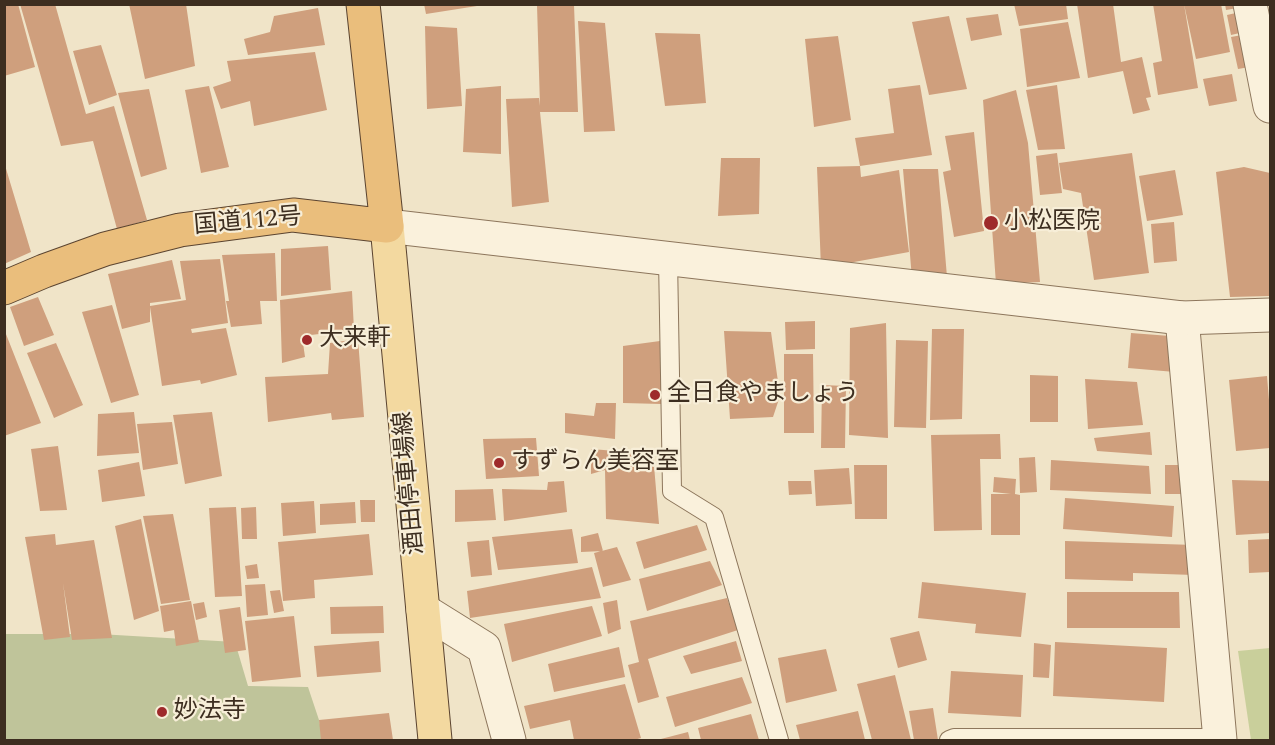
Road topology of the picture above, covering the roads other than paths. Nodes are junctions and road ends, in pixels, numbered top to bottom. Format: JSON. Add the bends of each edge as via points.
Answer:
{"nodes":[{"id":1,"x":363,"y":4,"type":"edge"},
{"id":2,"x":1250,"y":4,"type":"edge"},
{"id":3,"x":1270,"y":106,"type":"edge"},
{"id":4,"x":387,"y":225,"type":"junction"},
{"id":5,"x":668,"y":258,"type":"junction"},
{"id":6,"x":4,"y":288,"type":"edge"},
{"id":7,"x":1270,"y":315,"type":"edge"},
{"id":8,"x":1182,"y":318,"type":"junction"},
{"id":9,"x":423,"y":610,"type":"junction"},
{"id":10,"x":1220,"y":739,"type":"edge"},
{"id":11,"x":435,"y":741,"type":"edge"},
{"id":12,"x":509,"y":741,"type":"edge"},
{"id":13,"x":779,"y":741,"type":"edge"},
{"id":14,"x":949,"y":741,"type":"edge"}],
"edges":[{"from":1,"to":4,"type":"highway"},
{"from":2,"to":3,"type":"street"},
{"from":4,"to":5,"type":"street"},
{"from":4,"to":6,"type":"highway","name":"国道112号","via":[[292,215],[180,230],[105,249]]},
{"from":4,"to":9,"type":"main road","name":"酒田停車場線"},
{"from":5,"to":8,"type":"street"},
{"from":5,"to":13,"type":"lane","via":[[672,491],[714,517]]},
{"from":7,"to":8,"type":"street"},
{"from":8,"to":10,"type":"street"},
{"from":9,"to":11,"type":"main road","name":"酒田停車場線"},
{"from":9,"to":12,"type":"street","via":[[484,648]]},
{"from":10,"to":14,"type":"lane"}]}
